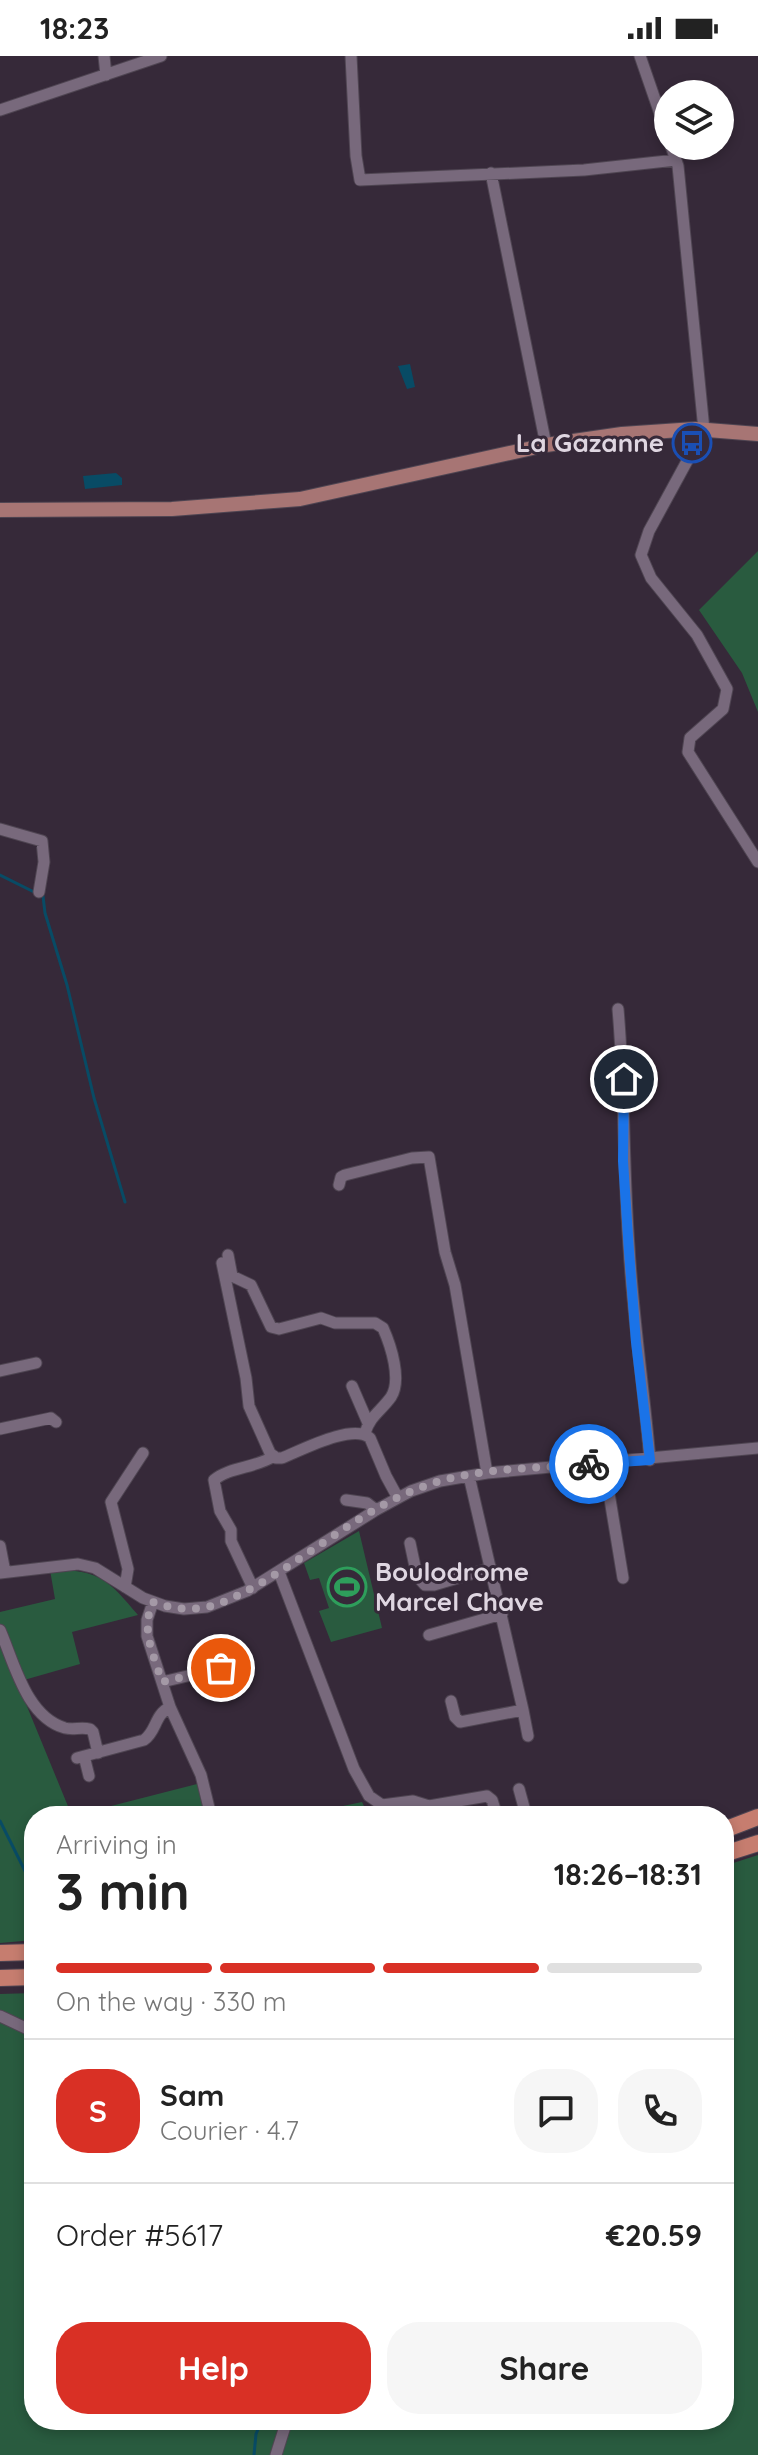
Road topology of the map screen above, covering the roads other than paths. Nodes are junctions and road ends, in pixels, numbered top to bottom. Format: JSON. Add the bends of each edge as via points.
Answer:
{"nodes":[{"id":1,"x":104,"y":56,"type":"edge"},
{"id":2,"x":161,"y":56,"type":"edge"},
{"id":3,"x":351,"y":56,"type":"edge"},
{"id":4,"x":640,"y":56,"type":"edge"},
{"id":5,"x":106,"y":75,"type":"junction"},
{"id":6,"x":654,"y":96,"type":"edge"},
{"id":7,"x":0,"y":110,"type":"edge"},
{"id":8,"x":676,"y":160,"type":"joint"},
{"id":9,"x":491,"y":173,"type":"junction"},
{"id":10,"x":704,"y":430,"type":"junction"},
{"id":11,"x":758,"y":434,"type":"edge"},
{"id":12,"x":546,"y":445,"type":"junction"},
{"id":13,"x":0,"y":510,"type":"edge"},
{"id":14,"x":0,"y":829,"type":"edge"},
{"id":15,"x":758,"y":862,"type":"edge"},
{"id":16,"x":39,"y":892,"type":"dead end"},
{"id":17,"x":618,"y":1009,"type":"dead end"},
{"id":18,"x":339,"y":1185,"type":"dead end"},
{"id":19,"x":36,"y":1363,"type":"dead end"},
{"id":20,"x":0,"y":1371,"type":"edge"},
{"id":21,"x":352,"y":1386,"type":"dead end"},
{"id":22,"x":56,"y":1422,"type":"dead end"},
{"id":23,"x":366,"y":1428,"type":"junction"},
{"id":24,"x":0,"y":1429,"type":"edge"},
{"id":25,"x":758,"y":1448,"type":"edge"},
{"id":26,"x":143,"y":1453,"type":"dead end"},
{"id":27,"x":274,"y":1456,"type":"junction"},
{"id":28,"x":650,"y":1460,"type":"junction"},
{"id":29,"x":604,"y":1463,"type":"junction"},
{"id":30,"x":487,"y":1473,"type":"junction"},
{"id":31,"x":469,"y":1476,"type":"junction"},
{"id":32,"x":398,"y":1498,"type":"junction"},
{"id":33,"x":346,"y":1500,"type":"dead end"},
{"id":34,"x":376,"y":1510,"type":"junction"},
{"id":35,"x":410,"y":1543,"type":"dead end"},
{"id":36,"x":0,"y":1546,"type":"edge"},
{"id":37,"x":492,"y":1571,"type":"junction"},
{"id":38,"x":2,"y":1572,"type":"edge"},
{"id":39,"x":279,"y":1572,"type":"junction"},
{"id":40,"x":623,"y":1578,"type":"dead end"},
{"id":41,"x":125,"y":1587,"type":"junction"},
{"id":42,"x":253,"y":1588,"type":"junction"},
{"id":43,"x":427,"y":1593,"type":"dead end"},
{"id":44,"x":153,"y":1602,"type":"junction"},
{"id":45,"x":502,"y":1614,"type":"junction"},
{"id":46,"x":0,"y":1630,"type":"edge"},
{"id":47,"x":429,"y":1635,"type":"dead end"},
{"id":48,"x":221,"y":1668,"type":"dead end"},
{"id":49,"x":162,"y":1682,"type":"junction"},
{"id":50,"x":451,"y":1701,"type":"dead end"},
{"id":51,"x":170,"y":1707,"type":"junction"},
{"id":52,"x":523,"y":1710,"type":"junction"},
{"id":53,"x":528,"y":1736,"type":"dead end"},
{"id":54,"x":98,"y":1753,"type":"junction"},
{"id":55,"x":89,"y":1776,"type":"dead end"},
{"id":56,"x":519,"y":1789,"type":"dead end"},
{"id":57,"x":209,"y":1806,"type":"edge"},
{"id":58,"x":429,"y":1806,"type":"edge"},
{"id":59,"x":429,"y":1806,"type":"edge"},
{"id":60,"x":494,"y":1806,"type":"edge"},
{"id":61,"x":524,"y":1806,"type":"edge"},
{"id":62,"x":758,"y":1817,"type":"edge"},
{"id":63,"x":734,"y":1826,"type":"edge"},
{"id":64,"x":758,"y":1843,"type":"edge"},
{"id":65,"x":734,"y":1851,"type":"edge"},
{"id":66,"x":24,"y":1952,"type":"edge"},
{"id":67,"x":0,"y":1953,"type":"edge"},
{"id":68,"x":24,"y":1977,"type":"edge"},
{"id":69,"x":0,"y":1978,"type":"edge"},
{"id":70,"x":0,"y":2016,"type":"edge"},
{"id":71,"x":24,"y":2027,"type":"edge"},
{"id":72,"x":284,"y":2430,"type":"edge"},
{"id":73,"x":276,"y":2455,"type":"edge"}],
"edges":[{"from":1,"to":5,"type":"street"},
{"from":2,"to":5,"type":"street"},
{"from":3,"to":9,"type":"street","via":[[360,180]]},
{"from":4,"to":6,"type":"street"},
{"from":5,"to":7,"type":"street"},
{"from":8,"to":9,"type":"street"},
{"from":8,"to":10,"type":"street"},
{"from":9,"to":12,"type":"street"},
{"from":10,"to":11,"type":"main road"},
{"from":10,"to":12,"type":"main road"},
{"from":10,"to":15,"type":"street","via":[[641,555],[651,578],[697,635],[727,689],[723,709],[690,738],[688,752]]},
{"from":12,"to":13,"type":"main road","via":[[300,499],[172,509]]},
{"from":14,"to":16,"type":"street","via":[[42,841]]},
{"from":17,"to":28,"type":"street","via":[[629,1251]]},
{"from":18,"to":30,"type":"street","via":[[345,1175],[429,1157]]},
{"from":19,"to":20,"type":"street"},
{"from":21,"to":23,"type":"street"},
{"from":22,"to":24,"type":"street","via":[[51,1418]]},
{"from":23,"to":27,"type":"street","via":[[282,1458]]},
{"from":23,"to":27,"type":"street","via":[[394,1390],[383,1328],[321,1318],[271,1327],[251,1285],[232,1276],[225,1259],[249,1406]]},
{"from":23,"to":32,"type":"street"},
{"from":25,"to":28,"type":"street"},
{"from":26,"to":41,"type":"street","via":[[111,1502],[129,1574]]},
{"from":27,"to":42,"type":"street","via":[[220,1475],[213,1483]]},
{"from":28,"to":29,"type":"street"},
{"from":29,"to":30,"type":"street"},
{"from":29,"to":40,"type":"street"},
{"from":30,"to":31,"type":"street"},
{"from":31,"to":32,"type":"street"},
{"from":31,"to":37,"type":"street"},
{"from":32,"to":34,"type":"street"},
{"from":33,"to":34,"type":"street"},
{"from":34,"to":39,"type":"street"},
{"from":35,"to":37,"type":"street","via":[[417,1576],[425,1585]]},
{"from":36,"to":38,"type":"street"},
{"from":37,"to":43,"type":"street"},
{"from":37,"to":45,"type":"street"},
{"from":38,"to":41,"type":"street","via":[[78,1564]]},
{"from":39,"to":42,"type":"street"},
{"from":39,"to":59,"type":"street","via":[[369,1796],[382,1805],[413,1801]]},
{"from":41,"to":44,"type":"street"},
{"from":42,"to":44,"type":"street","via":[[199,1608]]},
{"from":44,"to":49,"type":"street","via":[[146,1630]]},
{"from":45,"to":47,"type":"street"},
{"from":45,"to":52,"type":"street"},
{"from":46,"to":54,"type":"street","via":[[33,1704],[56,1724],[90,1729]]},
{"from":48,"to":49,"type":"street"},
{"from":49,"to":51,"type":"street"},
{"from":50,"to":52,"type":"street","via":[[460,1722]]},
{"from":51,"to":54,"type":"street","via":[[159,1714],[147,1739]]},
{"from":51,"to":57,"type":"street","via":[[201,1775]]},
{"from":52,"to":53,"type":"street"},
{"from":54,"to":55,"type":"street","via":[[80,1757]]},
{"from":56,"to":61,"type":"street"},
{"from":58,"to":60,"type":"street","via":[[487,1796]]},
{"from":62,"to":63,"type":"highway"},
{"from":64,"to":65,"type":"highway"},
{"from":66,"to":67,"type":"highway"},
{"from":68,"to":69,"type":"highway"},
{"from":70,"to":71,"type":"street"},
{"from":72,"to":73,"type":"street"}]}
